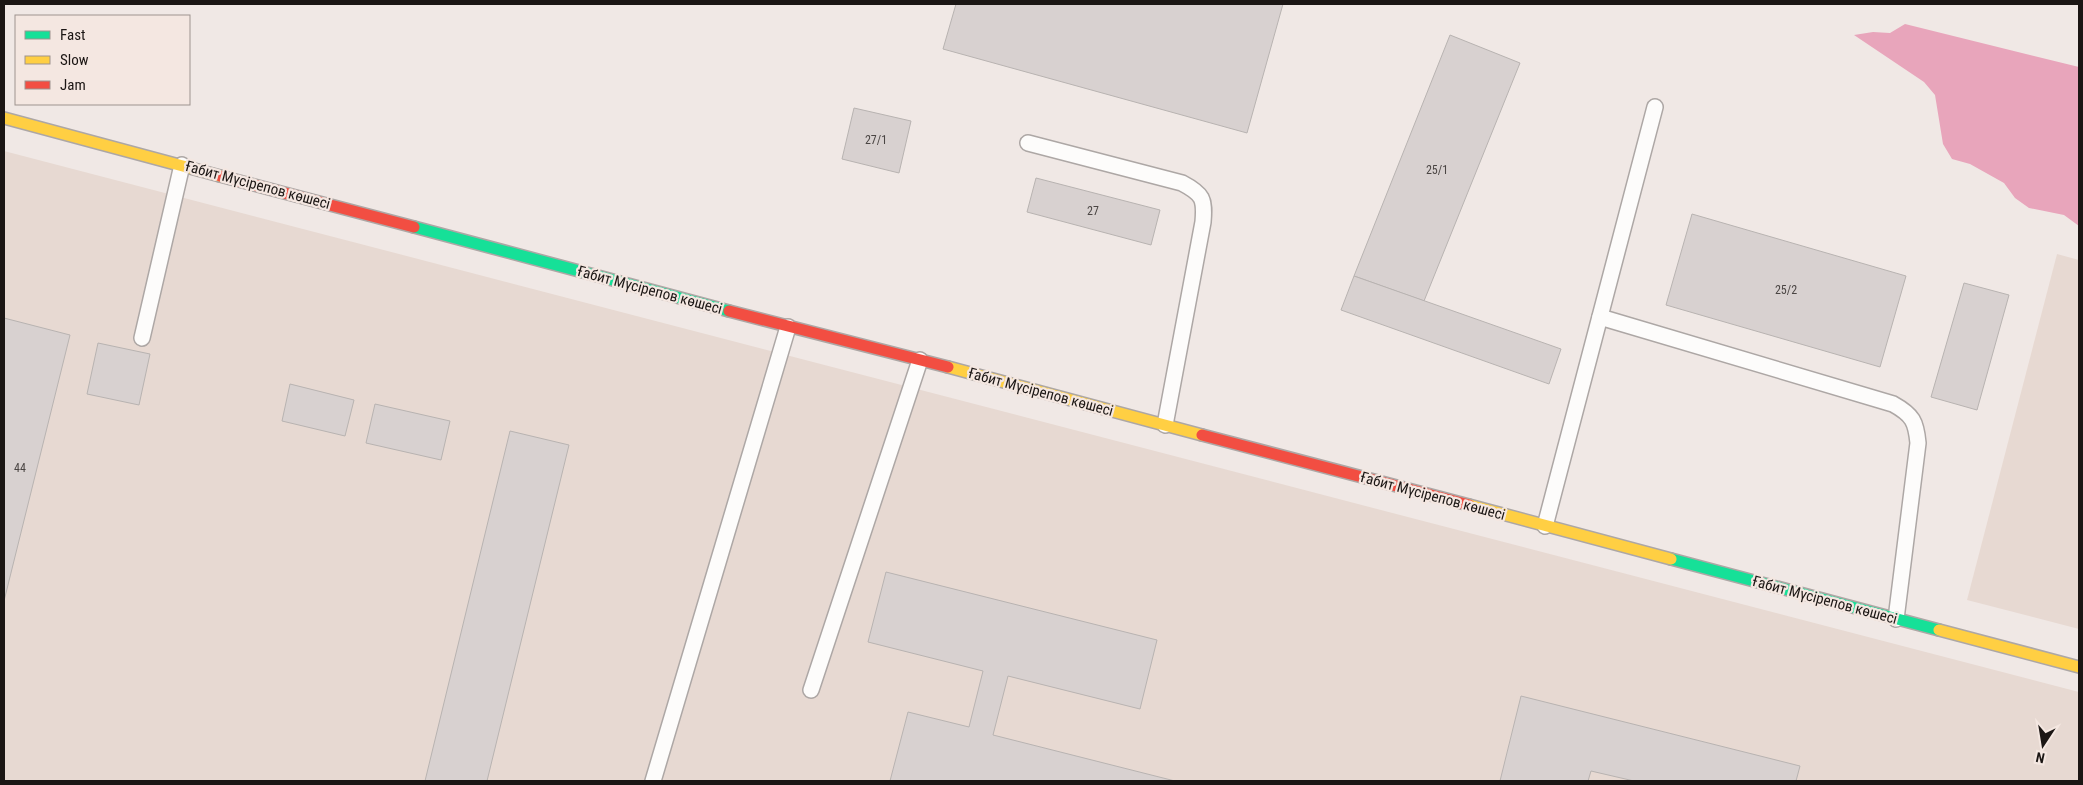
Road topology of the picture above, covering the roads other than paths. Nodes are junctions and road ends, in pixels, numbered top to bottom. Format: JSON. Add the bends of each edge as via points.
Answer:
{"nodes":[{"id":1,"x":1655,"y":107,"type":"dead end"},
{"id":2,"x":4,"y":118,"type":"edge"},
{"id":3,"x":1028,"y":143,"type":"dead end"},
{"id":4,"x":182,"y":165,"type":"junction"},
{"id":5,"x":1600,"y":316,"type":"junction"},
{"id":6,"x":788,"y":327,"type":"junction"},
{"id":7,"x":142,"y":338,"type":"dead end"},
{"id":8,"x":920,"y":360,"type":"junction"},
{"id":9,"x":1165,"y":425,"type":"junction"},
{"id":10,"x":1545,"y":526,"type":"junction"},
{"id":11,"x":1896,"y":619,"type":"junction"},
{"id":12,"x":2079,"y":667,"type":"edge"},
{"id":13,"x":811,"y":690,"type":"dead end"},
{"id":14,"x":652,"y":781,"type":"edge"}],
"edges":[{"from":1,"to":5,"type":"lane"},
{"from":2,"to":4,"type":"main road","name":"Ғабит Мүсірепов көшесі"},
{"from":3,"to":9,"type":"lane","via":[[1182,183],[1202,196],[1203,222]]},
{"from":4,"to":6,"type":"main road","name":"Ғабит Мүсірепов көшесі"},
{"from":4,"to":7,"type":"lane"},
{"from":5,"to":10,"type":"lane"},
{"from":5,"to":11,"type":"lane","via":[[1905,410],[1913,419],[1918,444]]},
{"from":6,"to":8,"type":"main road","name":"Ғабит Мүсірепов көшесі"},
{"from":6,"to":14,"type":"lane"},
{"from":8,"to":9,"type":"main road","name":"Ғабит Мүсірепов көшесі"},
{"from":8,"to":13,"type":"lane"},
{"from":9,"to":10,"type":"main road","name":"Ғабит Мүсірепов көшесі"},
{"from":10,"to":11,"type":"main road","name":"Ғабит Мүсірепов көшесі"},
{"from":11,"to":12,"type":"main road","name":"Ғабит Мүсірепов көшесі"}]}
